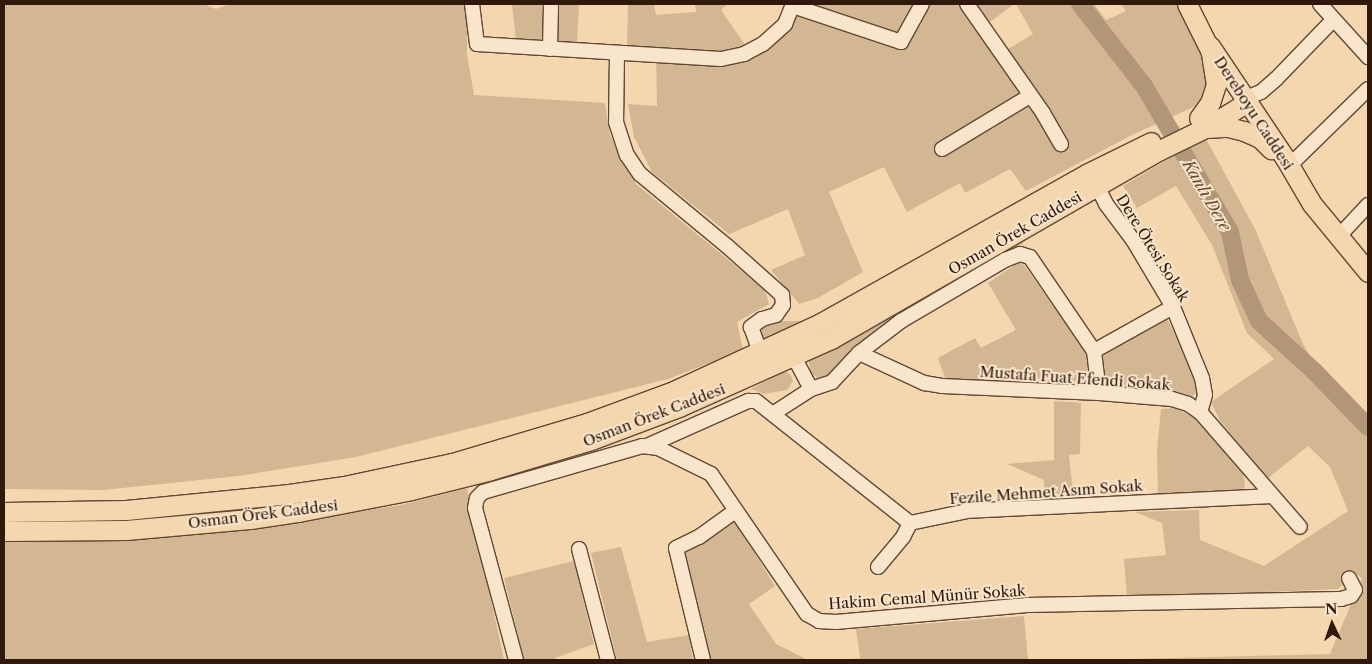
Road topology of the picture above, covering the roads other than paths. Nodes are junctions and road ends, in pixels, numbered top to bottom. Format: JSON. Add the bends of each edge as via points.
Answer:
{"nodes":[{"id":1,"x":472,"y":4,"type":"edge"},
{"id":2,"x":551,"y":4,"type":"edge"},
{"id":3,"x":922,"y":4,"type":"edge"},
{"id":4,"x":967,"y":4,"type":"edge"},
{"id":5,"x":1187,"y":4,"type":"edge"},
{"id":6,"x":1320,"y":4,"type":"edge"},
{"id":7,"x":793,"y":5,"type":"edge"},
{"id":8,"x":1334,"y":19,"type":"junction"},
{"id":9,"x":1210,"y":46,"type":"junction"},
{"id":10,"x":550,"y":49,"type":"junction"},
{"id":11,"x":617,"y":54,"type":"junction"},
{"id":12,"x":1368,"y":57,"type":"edge"},
{"id":13,"x":1368,"y":90,"type":"edge"},
{"id":14,"x":1030,"y":96,"type":"junction"},
{"id":15,"x":1241,"y":101,"type":"junction"},
{"id":16,"x":1196,"y":126,"type":"junction"},
{"id":17,"x":1062,"y":144,"type":"dead end"},
{"id":18,"x":1154,"y":146,"type":"junction"},
{"id":19,"x":942,"y":149,"type":"dead end"},
{"id":20,"x":1272,"y":149,"type":"junction"},
{"id":21,"x":1293,"y":173,"type":"junction"},
{"id":22,"x":1097,"y":186,"type":"junction"},
{"id":23,"x":1368,"y":204,"type":"edge"},
{"id":24,"x":1340,"y":235,"type":"junction"},
{"id":25,"x":1368,"y":272,"type":"edge"},
{"id":26,"x":1173,"y":307,"type":"junction"},
{"id":27,"x":1094,"y":351,"type":"junction"},
{"id":28,"x":760,"y":352,"type":"junction"},
{"id":29,"x":859,"y":353,"type":"junction"},
{"id":30,"x":794,"y":357,"type":"junction"},
{"id":31,"x":810,"y":389,"type":"junction"},
{"id":32,"x":1099,"y":393,"type":"junction"},
{"id":33,"x":1200,"y":412,"type":"junction"},
{"id":34,"x":774,"y":413,"type":"junction"},
{"id":35,"x":647,"y":446,"type":"junction"},
{"id":36,"x":1271,"y":496,"type":"junction"},
{"id":37,"x":736,"y":510,"type":"junction"},
{"id":38,"x":4,"y":512,"type":"edge"},
{"id":39,"x":910,"y":523,"type":"junction"},
{"id":40,"x":1300,"y":527,"type":"dead end"},
{"id":41,"x":4,"y":530,"type":"edge"},
{"id":42,"x":579,"y":549,"type":"dead end"},
{"id":43,"x":878,"y":567,"type":"dead end"},
{"id":44,"x":1349,"y":578,"type":"dead end"},
{"id":45,"x":516,"y":660,"type":"edge"},
{"id":46,"x":608,"y":660,"type":"edge"},
{"id":47,"x":703,"y":660,"type":"edge"}],
"edges":[{"from":1,"to":10,"type":"street","via":[[477,44]]},
{"from":2,"to":10,"type":"street"},
{"from":3,"to":7,"type":"street","via":[[901,42]]},
{"from":4,"to":14,"type":"street"},
{"from":5,"to":9,"type":"main road","name":"Dereboyu Caddesi"},
{"from":6,"to":8,"type":"street"},
{"from":7,"to":11,"type":"street","via":[[785,24],[763,44],[744,54],[721,59]]},
{"from":8,"to":12,"type":"street"},
{"from":8,"to":15,"type":"street","via":[[1276,79]]},
{"from":9,"to":15,"type":"main road","name":"Dereboyu Caddesi"},
{"from":9,"to":16,"type":"main road","via":[[1216,85]]},
{"from":10,"to":11,"type":"street"},
{"from":11,"to":28,"type":"street","via":[[616,122],[627,154],[640,174],[782,295],[783,306],[776,315],[751,327]]},
{"from":13,"to":21,"type":"street"},
{"from":14,"to":17,"type":"street"},
{"from":14,"to":19,"type":"street"},
{"from":15,"to":16,"type":"main road","name":"Osman Örek Caddesi"},
{"from":15,"to":20,"type":"main road","name":"Dereboyu Caddesi"},
{"from":15,"to":21,"type":"main road","name":"Dereboyu Caddesi"},
{"from":16,"to":18,"type":"main road","name":"Osman Örek Caddesi"},
{"from":16,"to":20,"type":"main road","via":[[1244,131],[1260,138]]},
{"from":18,"to":22,"type":"main road","name":"Osman Örek Caddesi"},
{"from":18,"to":28,"type":"main road","name":"Osman Örek Caddesi","via":[[1088,173],[847,310]]},
{"from":20,"to":21,"type":"main road","name":"Dereboyu Caddesi","via":[[1281,164]]},
{"from":21,"to":24,"type":"main road","name":"Dereboyu Caddesi","via":[[1312,204]]},
{"from":22,"to":26,"type":"street","name":"Dere Ötesi Sokak"},
{"from":22,"to":30,"type":"main road","name":"Osman Örek Caddesi","via":[[849,329]]},
{"from":23,"to":24,"type":"street"},
{"from":24,"to":25,"type":"main road","name":"Dereboyu Caddesi"},
{"from":26,"to":27,"type":"street"},
{"from":26,"to":33,"type":"street","name":"Dere Ötesi Sokak","via":[[1202,378],[1204,395]]},
{"from":27,"to":29,"type":"street","via":[[1030,257],[1020,254],[901,321]]},
{"from":27,"to":32,"type":"street"},
{"from":28,"to":38,"type":"main road","name":"Osman Örek Caddesi","via":[[676,390],[587,423],[492,453],[405,474],[249,499],[126,510]]},
{"from":29,"to":31,"type":"street","via":[[832,382]]},
{"from":29,"to":32,"type":"street","name":"Mustafa Fuat Efendi Sokak","via":[[924,383]]},
{"from":30,"to":31,"type":"street"},
{"from":30,"to":41,"type":"main road","name":"Osman Örek Caddesi","via":[[679,407],[590,440],[411,490],[250,518],[126,530]]},
{"from":31,"to":34,"type":"street"},
{"from":32,"to":33,"type":"street","name":"Mustafa Fuat Efendi Sokak","via":[[1172,399]]},
{"from":33,"to":36,"type":"street","name":"Mustafa Fuat Efendi Sokak"},
{"from":34,"to":35,"type":"street","via":[[756,401],[748,400]]},
{"from":34,"to":39,"type":"street"},
{"from":35,"to":37,"type":"street","name":"Hakim Cemal Münür Sokak","via":[[658,448],[711,474]]},
{"from":35,"to":45,"type":"street","via":[[483,492],[477,498],[475,508]]},
{"from":36,"to":39,"type":"street","name":"Fezile Mehmet Asım Sokak","via":[[967,511]]},
{"from":36,"to":40,"type":"street","name":"Mustafa Fuat Efendi Sokak"},
{"from":37,"to":44,"type":"street","name":"Hakim Cemal Münür Sokak","via":[[807,614],[825,622],[1027,606],[1342,599],[1351,596],[1355,590]]},
{"from":37,"to":47,"type":"street","via":[[676,550]]},
{"from":39,"to":43,"type":"street","via":[[903,537]]},
{"from":42,"to":46,"type":"street"}]}
